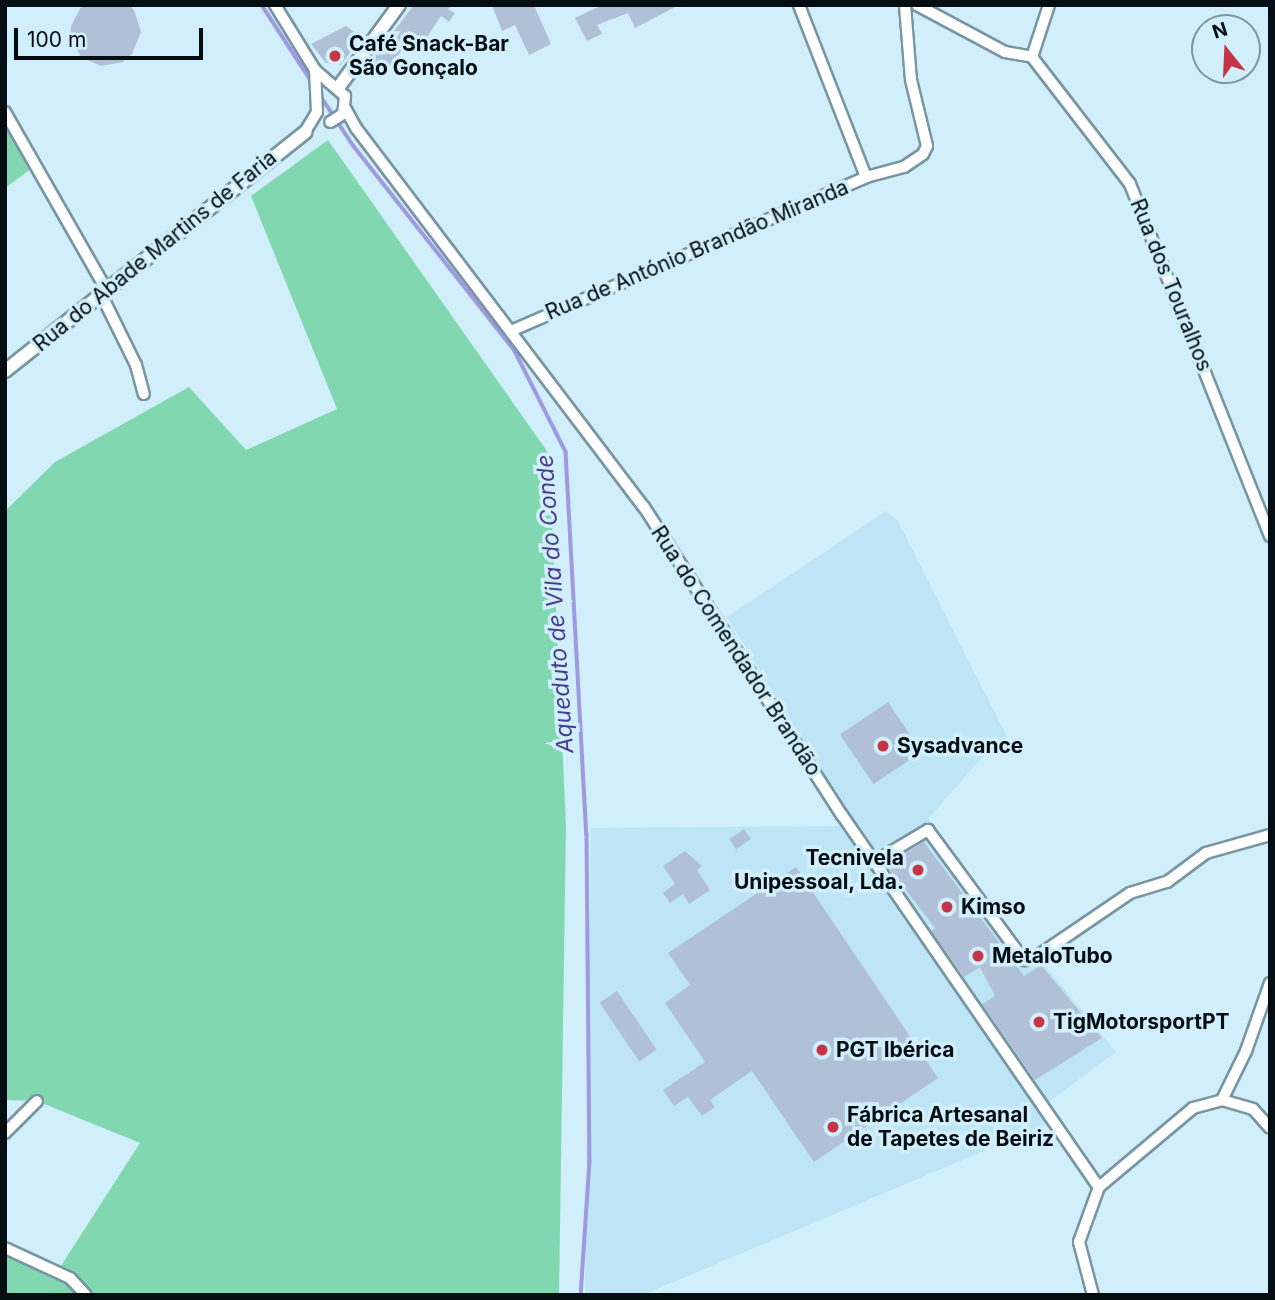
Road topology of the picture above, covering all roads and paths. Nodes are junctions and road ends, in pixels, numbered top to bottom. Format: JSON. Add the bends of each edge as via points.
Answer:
{"nodes":[{"id":1,"x":275,"y":5,"type":"edge"},
{"id":2,"x":399,"y":5,"type":"edge"},
{"id":3,"x":799,"y":5,"type":"edge"},
{"id":4,"x":905,"y":5,"type":"edge"},
{"id":5,"x":917,"y":5,"type":"edge"},
{"id":6,"x":1049,"y":5,"type":"edge"},
{"id":7,"x":1032,"y":57,"type":"junction"},
{"id":8,"x":315,"y":70,"type":"junction"},
{"id":9,"x":335,"y":87,"type":"junction"},
{"id":10,"x":319,"y":94,"type":"junction"},
{"id":11,"x":345,"y":108,"type":"junction"},
{"id":12,"x":5,"y":112,"type":"edge"},
{"id":13,"x":324,"y":118,"type":"junction"},
{"id":14,"x":356,"y":128,"type":"junction"},
{"id":15,"x":305,"y":132,"type":"joint"},
{"id":16,"x":866,"y":177,"type":"junction"},
{"id":17,"x":103,"y":292,"type":"junction"},
{"id":18,"x":513,"y":330,"type":"junction"},
{"id":19,"x":5,"y":371,"type":"edge"},
{"id":20,"x":144,"y":394,"type":"dead end"},
{"id":21,"x":1270,"y":536,"type":"edge"},
{"id":22,"x":1270,"y":835,"type":"edge"},
{"id":23,"x":874,"y":862,"type":"junction"},
{"id":24,"x":1270,"y":983,"type":"edge"},
{"id":25,"x":1222,"y":1100,"type":"junction"},
{"id":26,"x":37,"y":1101,"type":"dead end"},
{"id":27,"x":1270,"y":1128,"type":"edge"},
{"id":28,"x":5,"y":1133,"type":"edge"},
{"id":29,"x":1099,"y":1187,"type":"junction"},
{"id":30,"x":5,"y":1248,"type":"edge"},
{"id":31,"x":86,"y":1295,"type":"edge"},
{"id":32,"x":1093,"y":1295,"type":"edge"}],
"edges":[{"from":1,"to":8,"type":"street"},
{"from":2,"to":9,"type":"street"},
{"from":3,"to":16,"type":"street","name":"Rua de António Brandão Miranda"},
{"from":4,"to":16,"type":"street","via":[[911,80],[927,146],[923,155],[904,167]]},
{"from":5,"to":7,"type":"street","via":[[1005,52]]},
{"from":6,"to":7,"type":"street"},
{"from":7,"to":21,"type":"street","name":"Rua dos Touralhos","via":[[1130,184]]},
{"from":8,"to":9,"type":"street"},
{"from":8,"to":10,"type":"street"},
{"from":9,"to":10,"type":"street"},
{"from":9,"to":11,"type":"street","via":[[345,96]]},
{"from":10,"to":13,"type":"street"},
{"from":11,"to":13,"type":"street","via":[[340,118]]},
{"from":11,"to":14,"type":"street","name":"Rua do Comendador Brandão"},
{"from":12,"to":17,"type":"street"},
{"from":13,"to":14,"type":"street"},
{"from":13,"to":15,"type":"street"},
{"from":14,"to":18,"type":"street","name":"Rua do Comendador Brandão"},
{"from":15,"to":17,"type":"street","name":"Rua do Abade Martins de Faria"},
{"from":16,"to":18,"type":"street","name":"Rua de António Brandão Miranda"},
{"from":17,"to":19,"type":"street","name":"Rua do Abade Martins de Faria"},
{"from":17,"to":20,"type":"street"},
{"from":18,"to":23,"type":"street","name":"Rua do Comendador Brandão","via":[[644,507]]},
{"from":22,"to":23,"type":"street","via":[[1206,853],[1167,881],[1130,893],[1024,960],[928,830]]},
{"from":23,"to":29,"type":"street","name":"Rua do Comendador Brandão"},
{"from":24,"to":25,"type":"street"},
{"from":25,"to":27,"type":"street","via":[[1253,1109]]},
{"from":25,"to":29,"type":"street","via":[[1193,1108]]},
{"from":26,"to":28,"type":"street"},
{"from":29,"to":32,"type":"street","via":[[1079,1242]]},
{"from":30,"to":31,"type":"street","via":[[69,1278]]}]}
